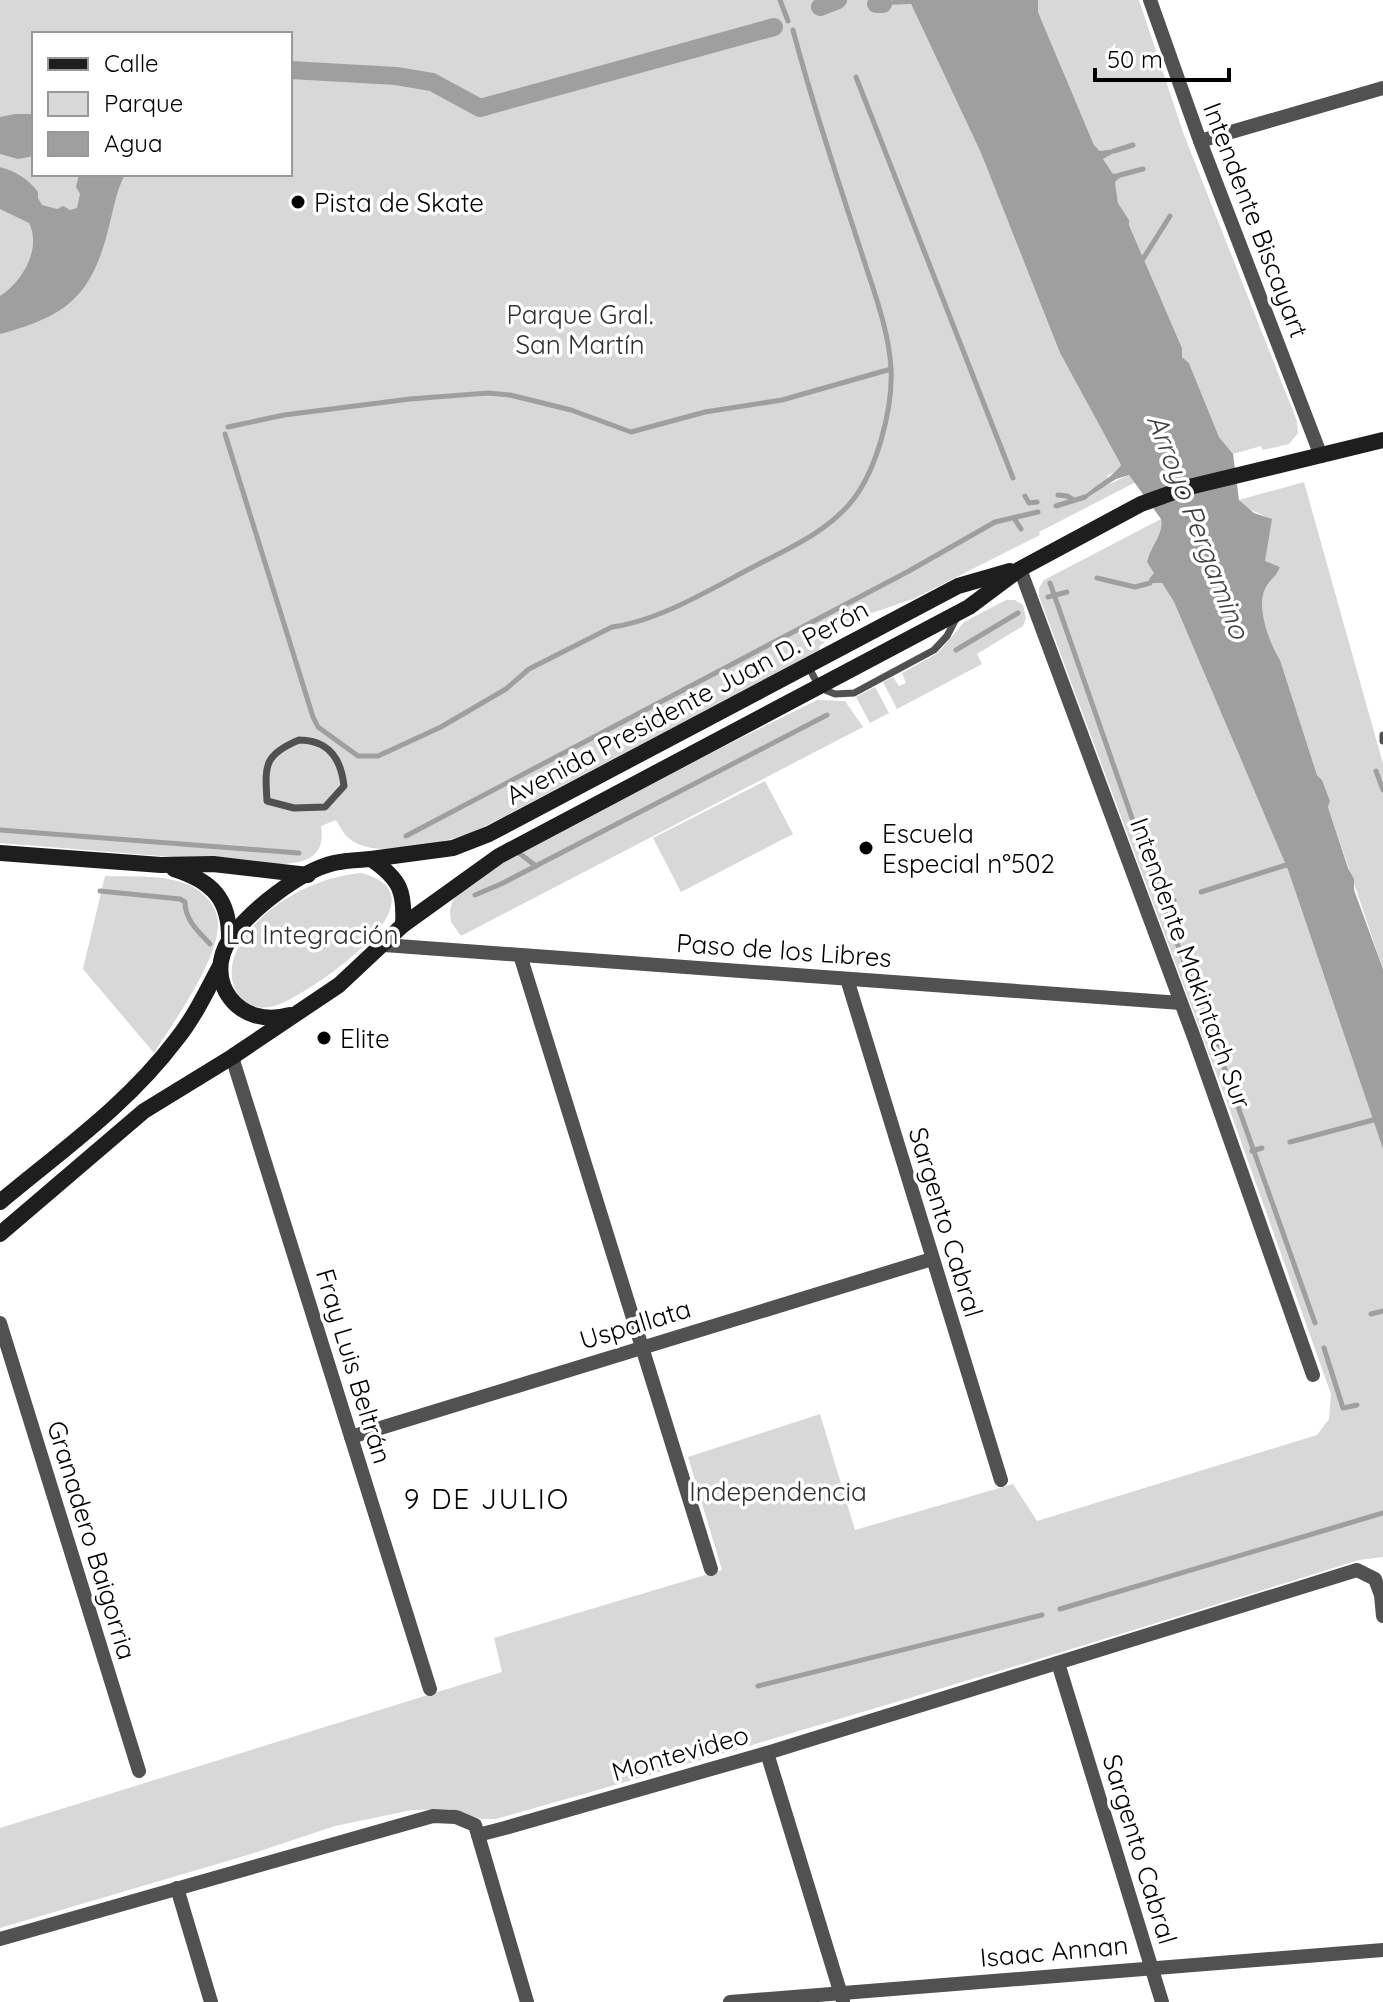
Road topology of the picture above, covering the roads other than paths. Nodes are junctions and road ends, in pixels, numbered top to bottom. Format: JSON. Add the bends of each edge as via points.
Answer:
{"nodes":[{"id":1,"x":1150,"y":0,"type":"edge"},
{"id":2,"x":1383,"y":88,"type":"edge"},
{"id":3,"x":1200,"y":141,"type":"junction"},
{"id":4,"x":1383,"y":440,"type":"edge"},
{"id":5,"x":1321,"y":456,"type":"junction"},
{"id":6,"x":1020,"y":569,"type":"junction"},
{"id":7,"x":808,"y":665,"type":"junction"},
{"id":8,"x":820,"y":688,"type":"junction"},
{"id":9,"x":1383,"y":735,"type":"edge"},
{"id":10,"x":1383,"y":741,"type":"edge"},
{"id":11,"x":344,"y":786,"type":"joint"},
{"id":12,"x":0,"y":853,"type":"edge"},
{"id":13,"x":371,"y":859,"type":"junction"},
{"id":14,"x":161,"y":865,"type":"junction"},
{"id":15,"x":308,"y":875,"type":"junction"},
{"id":16,"x":403,"y":925,"type":"junction"},
{"id":17,"x":229,"y":940,"type":"junction"},
{"id":18,"x":384,"y":945,"type":"junction"},
{"id":19,"x":520,"y":955,"type":"junction"},
{"id":20,"x":220,"y":966,"type":"junction"},
{"id":21,"x":847,"y":979,"type":"junction"},
{"id":22,"x":1181,"y":1003,"type":"junction"},
{"id":23,"x":303,"y":1010,"type":"junction"},
{"id":24,"x":232,"y":1057,"type":"junction"},
{"id":25,"x":0,"y":1202,"type":"edge"},
{"id":26,"x":0,"y":1234,"type":"edge"},
{"id":27,"x":932,"y":1259,"type":"junction"},
{"id":28,"x":0,"y":1323,"type":"edge"},
{"id":29,"x":642,"y":1347,"type":"junction"},
{"id":30,"x":1313,"y":1375,"type":"dead end"},
{"id":31,"x":351,"y":1437,"type":"junction"},
{"id":32,"x":1001,"y":1480,"type":"dead end"},
{"id":33,"x":711,"y":1569,"type":"dead end"},
{"id":34,"x":1383,"y":1616,"type":"edge"},
{"id":35,"x":1058,"y":1663,"type":"junction"},
{"id":36,"x":430,"y":1689,"type":"dead end"},
{"id":37,"x":767,"y":1753,"type":"junction"},
{"id":38,"x":139,"y":1771,"type":"dead end"},
{"id":39,"x":478,"y":1835,"type":"junction"},
{"id":40,"x":177,"y":1888,"type":"junction"},
{"id":41,"x":0,"y":1939,"type":"edge"},
{"id":42,"x":1383,"y":1950,"type":"edge"},
{"id":43,"x":1151,"y":1967,"type":"junction"},
{"id":44,"x":842,"y":1998,"type":"edge"},
{"id":45,"x":211,"y":2002,"type":"edge"},
{"id":46,"x":527,"y":2002,"type":"edge"},
{"id":47,"x":730,"y":2002,"type":"edge"},
{"id":48,"x":1162,"y":2002,"type":"edge"}],
"edges":[{"from":1,"to":3,"type":"street","name":"Intendente Biscayart"},
{"from":2,"to":3,"type":"street"},
{"from":3,"to":5,"type":"street","name":"Intendente Biscayart"},
{"from":4,"to":5,"type":"main road","name":"Avenida Presidente Juan D. Perón"},
{"from":5,"to":6,"type":"main road","name":"Avenida Presidente Juan D. Perón","via":[[1185,488],[1141,504]]},
{"from":6,"to":7,"type":"main road","name":"Avenida Presidente Juan D. Perón","via":[[958,586]]},
{"from":6,"to":8,"type":"main road","name":"Avenida Presidente Juan D. Perón","via":[[960,612]]},
{"from":6,"to":22,"type":"street","name":"Intendente Makintach Sur"},
{"from":7,"to":8,"type":"lane"},
{"from":7,"to":13,"type":"main road","name":"Avenida Presidente Juan D. Perón","via":[[489,834],[453,848]]},
{"from":8,"to":16,"type":"main road","name":"Avenida Presidente Juan D. Perón","via":[[499,856]]},
{"from":9,"to":10,"type":"lane"},
{"from":11,"to":11,"type":"lane","via":[[336,758],[313,740],[285,746],[265,769],[267,801],[294,808],[325,807]]},
{"from":12,"to":14,"type":"main road"},
{"from":13,"to":15,"type":"main road","name":"Avenida Presidente Juan D. Perón","via":[[337,862]]},
{"from":13,"to":16,"type":"main road","via":[[400,887]]},
{"from":14,"to":15,"type":"main road","via":[[213,864]]},
{"from":14,"to":17,"type":"main road","via":[[209,886],[224,903]]},
{"from":15,"to":17,"type":"main road","name":"Avenida Presidente Juan D. Perón","via":[[273,898]]},
{"from":16,"to":18,"type":"main road","name":"Avenida Presidente Juan D. Perón"},
{"from":17,"to":20,"type":"main road","name":"Avenida Presidente Juan D. Perón"},
{"from":18,"to":19,"type":"street","name":"Paso de los Libres"},
{"from":18,"to":23,"type":"main road","name":"Avenida Presidente Juan D. Perón"},
{"from":19,"to":21,"type":"street","name":"Paso de los Libres"},
{"from":19,"to":29,"type":"street"},
{"from":20,"to":23,"type":"main road","name":"Avenida Presidente Juan D. Perón","via":[[236,1007],[255,1018]]},
{"from":20,"to":25,"type":"main road","name":"Avenida Presidente Juan D. Perón","via":[[178,1039],[151,1071]]},
{"from":21,"to":22,"type":"street","name":"Paso de los Libres"},
{"from":21,"to":27,"type":"street","name":"Sargento Cabral"},
{"from":22,"to":30,"type":"street","name":"Intendente Makintach Sur"},
{"from":23,"to":24,"type":"main road","name":"Avenida Presidente Juan D. Perón"},
{"from":24,"to":26,"type":"main road","name":"Avenida Presidente Juan D. Perón","via":[[144,1111]]},
{"from":24,"to":31,"type":"street","name":"Fray Luis Beltrán"},
{"from":27,"to":29,"type":"street","name":"Uspallata"},
{"from":27,"to":32,"type":"street","name":"Sargento Cabral"},
{"from":28,"to":38,"type":"street","name":"Granadero Baigorria"},
{"from":29,"to":31,"type":"street","name":"Uspallata"},
{"from":29,"to":33,"type":"street"},
{"from":31,"to":36,"type":"street","name":"Fray Luis Beltrán"},
{"from":34,"to":35,"type":"street","name":"Montevideo","via":[[1375,1579],[1357,1570]]},
{"from":35,"to":37,"type":"street","name":"Montevideo"},
{"from":35,"to":43,"type":"street","name":"Sargento Cabral"},
{"from":37,"to":39,"type":"street","name":"Montevideo"},
{"from":37,"to":44,"type":"street"},
{"from":39,"to":40,"type":"street","via":[[475,1825],[433,1816]]},
{"from":39,"to":46,"type":"street"},
{"from":40,"to":41,"type":"street"},
{"from":40,"to":45,"type":"street"},
{"from":42,"to":43,"type":"street","name":"Isaac Annan"},
{"from":43,"to":44,"type":"street","name":"Isaac Annan"},
{"from":43,"to":48,"type":"street","name":"Sargento Cabral"},
{"from":44,"to":47,"type":"street","name":"Isaac Annan"}]}
